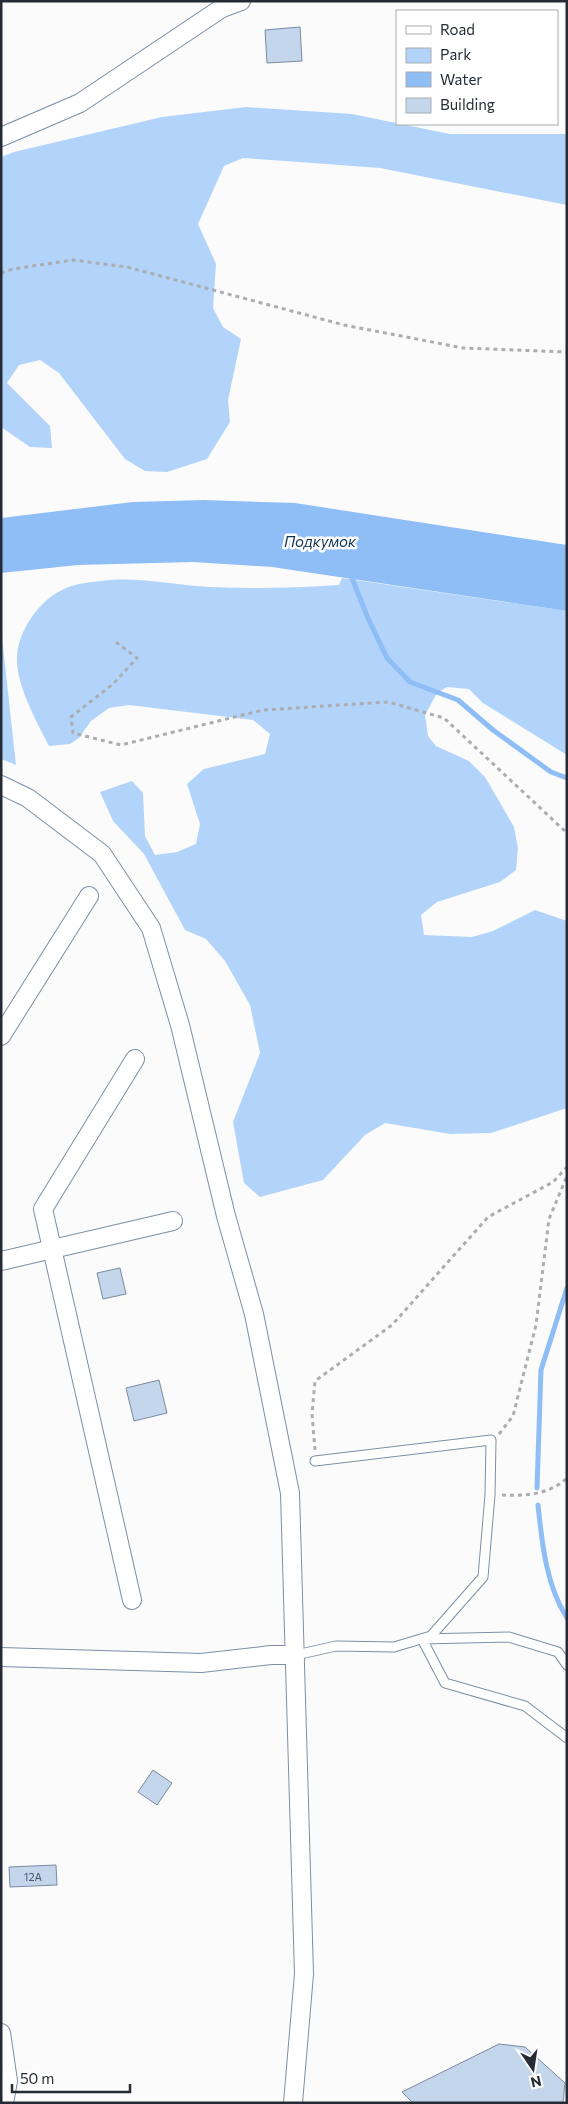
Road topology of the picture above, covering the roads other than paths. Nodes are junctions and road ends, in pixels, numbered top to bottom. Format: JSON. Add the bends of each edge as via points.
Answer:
{"nodes":[{"id":1,"x":241,"y":1,"type":"edge"},
{"id":2,"x":1,"y":137,"type":"edge"},
{"id":3,"x":1,"y":785,"type":"edge"},
{"id":4,"x":89,"y":896,"type":"dead end"},
{"id":5,"x":1,"y":1036,"type":"edge"},
{"id":6,"x":135,"y":1059,"type":"dead end"},
{"id":7,"x":173,"y":1221,"type":"dead end"},
{"id":8,"x":52,"y":1249,"type":"junction"},
{"id":9,"x":1,"y":1260,"type":"edge"},
{"id":10,"x":315,"y":1461,"type":"road end"},
{"id":11,"x":132,"y":1600,"type":"dead end"},
{"id":12,"x":422,"y":1639,"type":"junction"},
{"id":13,"x":296,"y":1655,"type":"junction"},
{"id":14,"x":1,"y":1657,"type":"edge"},
{"id":15,"x":567,"y":1665,"type":"edge"},
{"id":16,"x":567,"y":1738,"type":"edge"},
{"id":17,"x":1,"y":2033,"type":"edge"},
{"id":18,"x":4,"y":2065,"type":"edge"},
{"id":19,"x":4,"y":2103,"type":"edge"},
{"id":20,"x":293,"y":2103,"type":"edge"}],
"edges":[{"from":1,"to":2,"type":"street","via":[[222,8],[80,103]]},
{"from":3,"to":13,"type":"street","via":[[28,798],[102,854],[151,928],[180,1025],[226,1216],[254,1314],[290,1493]]},
{"from":4,"to":5,"type":"street"},
{"from":6,"to":8,"type":"street","via":[[43,1208]]},
{"from":7,"to":8,"type":"street"},
{"from":8,"to":9,"type":"street"},
{"from":8,"to":11,"type":"street"},
{"from":10,"to":12,"type":"lane","via":[[491,1440],[483,1577],[431,1636]]},
{"from":12,"to":13,"type":"lane","via":[[394,1647],[336,1646]]},
{"from":12,"to":15,"type":"lane","via":[[509,1637],[558,1652]]},
{"from":12,"to":16,"type":"lane","via":[[445,1683],[525,1706]]},
{"from":13,"to":14,"type":"street","via":[[272,1654],[201,1663]]},
{"from":13,"to":20,"type":"street","via":[[304,1974]]},
{"from":17,"to":18,"type":"street"},
{"from":18,"to":19,"type":"street","via":[[8,2081]]}]}
